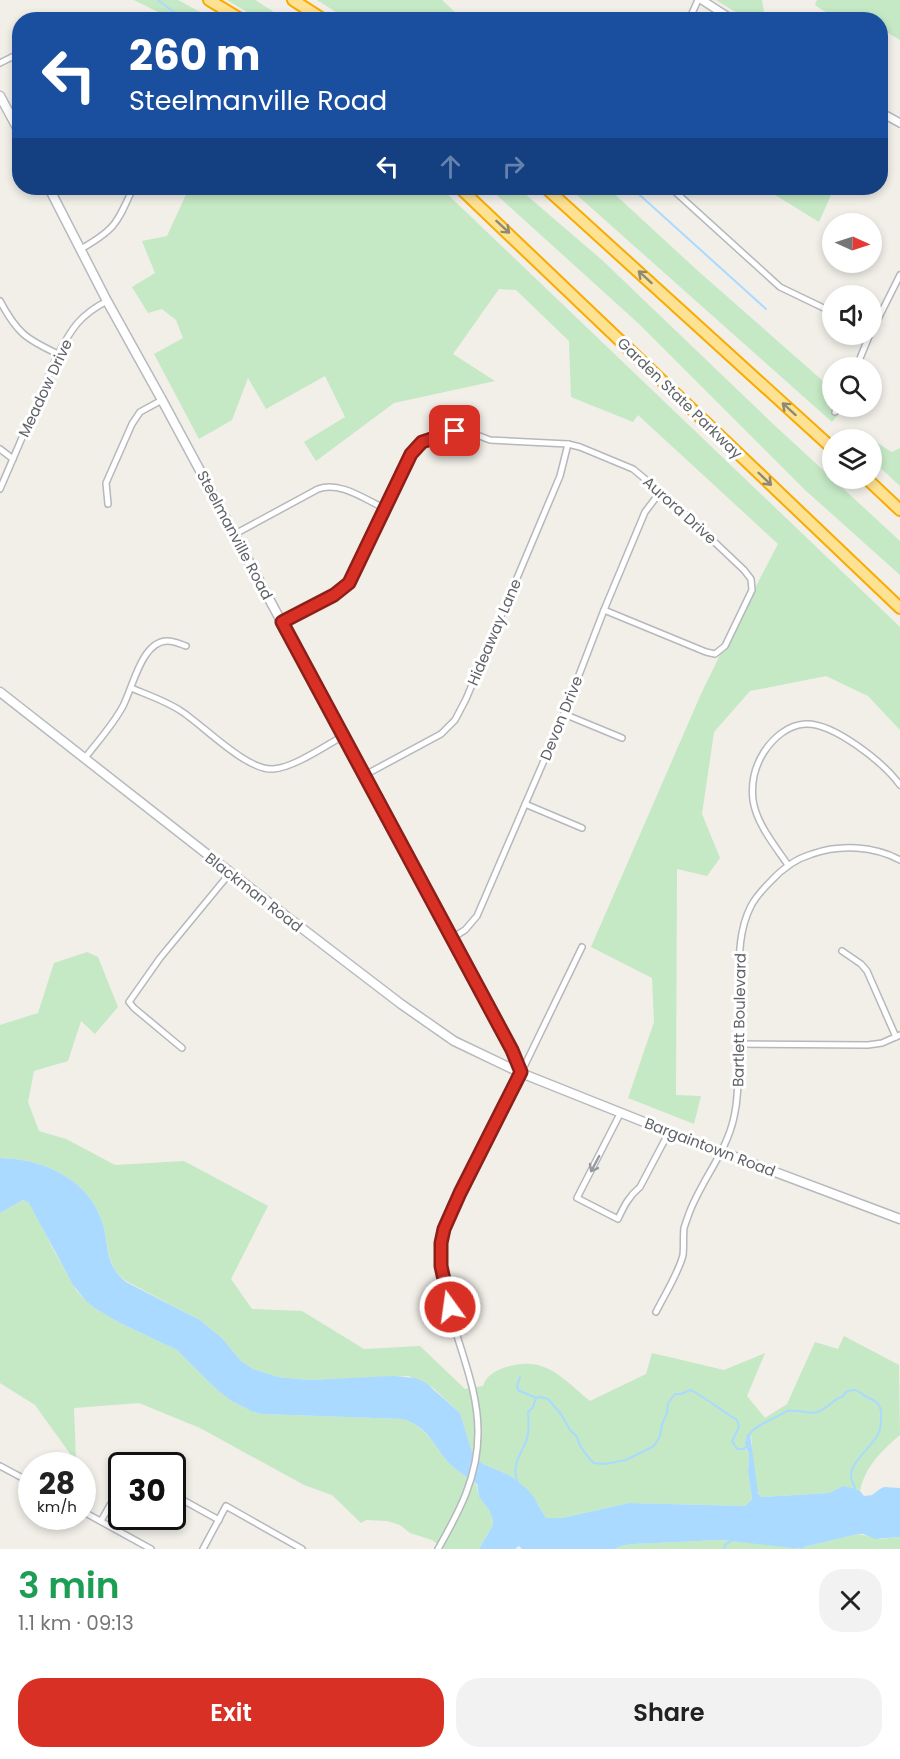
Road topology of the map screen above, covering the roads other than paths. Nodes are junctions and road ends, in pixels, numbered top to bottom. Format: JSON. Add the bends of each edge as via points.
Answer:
{"nodes":[{"id":1,"x":209,"y":0,"type":"edge"},
{"id":2,"x":293,"y":0,"type":"edge"},
{"id":3,"x":700,"y":0,"type":"edge"},
{"id":4,"x":229,"y":12,"type":"edge"},
{"id":5,"x":312,"y":12,"type":"edge"},
{"id":6,"x":720,"y":12,"type":"edge"},
{"id":7,"x":0,"y":96,"type":"edge"},
{"id":8,"x":12,"y":118,"type":"edge"},
{"id":9,"x":53,"y":195,"type":"edge"},
{"id":10,"x":130,"y":195,"type":"edge"},
{"id":11,"x":467,"y":195,"type":"edge"},
{"id":12,"x":554,"y":195,"type":"edge"},
{"id":13,"x":681,"y":195,"type":"edge"},
{"id":14,"x":81,"y":249,"type":"junction"},
{"id":15,"x":900,"y":275,"type":"edge"},
{"id":16,"x":0,"y":301,"type":"edge"},
{"id":17,"x":107,"y":301,"type":"junction"},
{"id":18,"x":822,"y":307,"type":"edge"},
{"id":19,"x":882,"y":310,"type":"edge"},
{"id":20,"x":58,"y":354,"type":"junction"},
{"id":21,"x":162,"y":400,"type":"junction"},
{"id":22,"x":822,"y":439,"type":"edge"},
{"id":23,"x":568,"y":444,"type":"junction"},
{"id":24,"x":0,"y":449,"type":"edge"},
{"id":25,"x":13,"y":459,"type":"junction"},
{"id":26,"x":0,"y":489,"type":"edge"},
{"id":27,"x":878,"y":489,"type":"edge"},
{"id":28,"x":661,"y":491,"type":"junction"},
{"id":29,"x":108,"y":504,"type":"dead end"},
{"id":30,"x":384,"y":508,"type":"junction"},
{"id":31,"x":900,"y":510,"type":"edge"},
{"id":32,"x":235,"y":534,"type":"junction"},
{"id":33,"x":900,"y":608,"type":"edge"},
{"id":34,"x":604,"y":610,"type":"junction"},
{"id":35,"x":282,"y":622,"type":"junction"},
{"id":36,"x":186,"y":646,"type":"dead end"},
{"id":37,"x":131,"y":688,"type":"junction"},
{"id":38,"x":0,"y":692,"type":"edge"},
{"id":39,"x":564,"y":714,"type":"junction"},
{"id":40,"x":344,"y":736,"type":"junction"},
{"id":41,"x":622,"y":738,"type":"dead end"},
{"id":42,"x":85,"y":758,"type":"junction"},
{"id":43,"x":364,"y":774,"type":"junction"},
{"id":44,"x":900,"y":785,"type":"edge"},
{"id":45,"x":525,"y":804,"type":"junction"},
{"id":46,"x":582,"y":828,"type":"dead end"},
{"id":47,"x":899,"y":857,"type":"edge"},
{"id":48,"x":788,"y":865,"type":"junction"},
{"id":49,"x":230,"y":873,"type":"junction"},
{"id":50,"x":452,"y":938,"type":"junction"},
{"id":51,"x":582,"y":947,"type":"dead end"},
{"id":52,"x":842,"y":951,"type":"dead end"},
{"id":53,"x":898,"y":1036,"type":"edge"},
{"id":54,"x":739,"y":1044,"type":"junction"},
{"id":55,"x":182,"y":1048,"type":"dead end"},
{"id":56,"x":521,"y":1072,"type":"junction"},
{"id":57,"x":621,"y":1112,"type":"junction"},
{"id":58,"x":669,"y":1132,"type":"junction"},
{"id":59,"x":722,"y":1152,"type":"junction"},
{"id":60,"x":900,"y":1219,"type":"edge"},
{"id":61,"x":656,"y":1312,"type":"dead end"},
{"id":62,"x":0,"y":1466,"type":"edge"},
{"id":63,"x":18,"y":1476,"type":"edge"},
{"id":64,"x":186,"y":1502,"type":"edge"},
{"id":65,"x":108,"y":1508,"type":"edge"},
{"id":66,"x":96,"y":1519,"type":"edge"},
{"id":67,"x":219,"y":1520,"type":"junction"},
{"id":68,"x":100,"y":1521,"type":"junction"},
{"id":69,"x":291,"y":1543,"type":"junction"},
{"id":70,"x":151,"y":1549,"type":"edge"},
{"id":71,"x":203,"y":1549,"type":"edge"},
{"id":72,"x":287,"y":1549,"type":"edge"},
{"id":73,"x":302,"y":1549,"type":"edge"},
{"id":74,"x":438,"y":1549,"type":"edge"}],
"edges":[{"from":1,"to":4,"type":"highway"},
{"from":2,"to":5,"type":"highway"},
{"from":3,"to":6,"type":"street"},
{"from":7,"to":8,"type":"main road"},
{"from":9,"to":14,"type":"main road","name":"Steelmanville Road"},
{"from":10,"to":14,"type":"street","via":[[112,228]]},
{"from":11,"to":33,"type":"highway","name":"Garden State Parkway","one_way":true},
{"from":22,"to":12,"type":"highway","one_way":true},
{"from":13,"to":18,"type":"street","via":[[780,287]]},
{"from":14,"to":17,"type":"main road","name":"Steelmanville Road"},
{"from":15,"to":19,"type":"street"},
{"from":16,"to":20,"type":"street","via":[[26,337]]},
{"from":17,"to":20,"type":"street","name":"Meadow Drive","via":[[85,314]]},
{"from":17,"to":21,"type":"main road","name":"Steelmanville Road"},
{"from":20,"to":25,"type":"street","name":"Meadow Drive"},
{"from":21,"to":29,"type":"street","via":[[134,419],[106,483]]},
{"from":21,"to":32,"type":"main road","name":"Steelmanville Road"},
{"from":23,"to":28,"type":"street","name":"Aurora Drive","via":[[633,469]]},
{"from":23,"to":30,"type":"street","name":"Aurora Drive","via":[[490,440],[455,431],[422,442],[411,454]]},
{"from":23,"to":43,"type":"street","name":"Hideaway Lane","via":[[560,476],[455,720],[441,734]]},
{"from":24,"to":25,"type":"street"},
{"from":25,"to":26,"type":"street","name":"Meadow Drive"},
{"from":27,"to":31,"type":"highway"},
{"from":28,"to":34,"type":"street","name":"Devon Drive","via":[[645,512]]},
{"from":28,"to":34,"type":"street","name":"Aurora Drive","via":[[744,570],[752,581],[750,593],[724,647],[715,654]]},
{"from":30,"to":32,"type":"street","via":[[341,488],[326,487]]},
{"from":30,"to":35,"type":"street","name":"Aurora Drive","via":[[349,583]]},
{"from":32,"to":35,"type":"main road","name":"Steelmanville Road"},
{"from":34,"to":39,"type":"street","name":"Devon Drive"},
{"from":35,"to":40,"type":"main road","name":"Steelmanville Road"},
{"from":36,"to":37,"type":"street","via":[[168,640],[153,647]]},
{"from":37,"to":40,"type":"street","via":[[180,710],[246,761],[264,769],[290,765]]},
{"from":37,"to":42,"type":"street","via":[[119,713]]},
{"from":38,"to":42,"type":"main road","name":"Blackman Road"},
{"from":39,"to":41,"type":"street"},
{"from":39,"to":45,"type":"street","name":"Devon Drive"},
{"from":40,"to":43,"type":"main road","name":"Steelmanville Road"},
{"from":42,"to":49,"type":"main road","name":"Blackman Road"},
{"from":43,"to":50,"type":"main road","name":"Steelmanville Road"},
{"from":44,"to":48,"type":"street","via":[[865,751],[838,733],[805,724],[780,734],[760,758],[754,773],[753,800],[761,823]]},
{"from":45,"to":46,"type":"street"},
{"from":45,"to":50,"type":"street","name":"Devon Drive","via":[[477,916]]},
{"from":47,"to":48,"type":"street","name":"Bartlett Boulevard","via":[[865,849],[836,848]]},
{"from":48,"to":54,"type":"street","name":"Bartlett Boulevard","via":[[761,891],[745,921],[739,954]]},
{"from":49,"to":55,"type":"street","via":[[129,1002]]},
{"from":49,"to":56,"type":"main road","name":"Blackman Road","via":[[435,1029]]},
{"from":50,"to":56,"type":"main road","name":"Steelmanville Road"},
{"from":51,"to":56,"type":"street"},
{"from":52,"to":53,"type":"street","via":[[867,972]]},
{"from":53,"to":54,"type":"street","via":[[868,1045]]},
{"from":54,"to":59,"type":"street","name":"Bartlett Boulevard","via":[[738,1096]]},
{"from":56,"to":57,"type":"main road","name":"Bargaintown Road"},
{"from":56,"to":74,"type":"street","via":[[451,1210],[441,1243],[441,1273],[473,1390],[478,1436],[467,1494]]},
{"from":57,"to":58,"type":"main road","name":"Bargaintown Road"},
{"from":57,"to":58,"type":"street","one_way":true,"via":[[577,1198],[618,1219]]},
{"from":58,"to":59,"type":"main road","name":"Bargaintown Road"},
{"from":59,"to":60,"type":"main road","name":"Bargaintown Road"},
{"from":59,"to":61,"type":"street","name":"Bartlett Boulevard","via":[[690,1210],[680,1264]]},
{"from":62,"to":63,"type":"street"},
{"from":64,"to":67,"type":"street"},
{"from":65,"to":68,"type":"street"},
{"from":66,"to":68,"type":"street"},
{"from":67,"to":69,"type":"street","via":[[226,1506]]},
{"from":67,"to":71,"type":"street"},
{"from":68,"to":70,"type":"street"},
{"from":69,"to":72,"type":"street"},
{"from":69,"to":73,"type":"street"}]}
